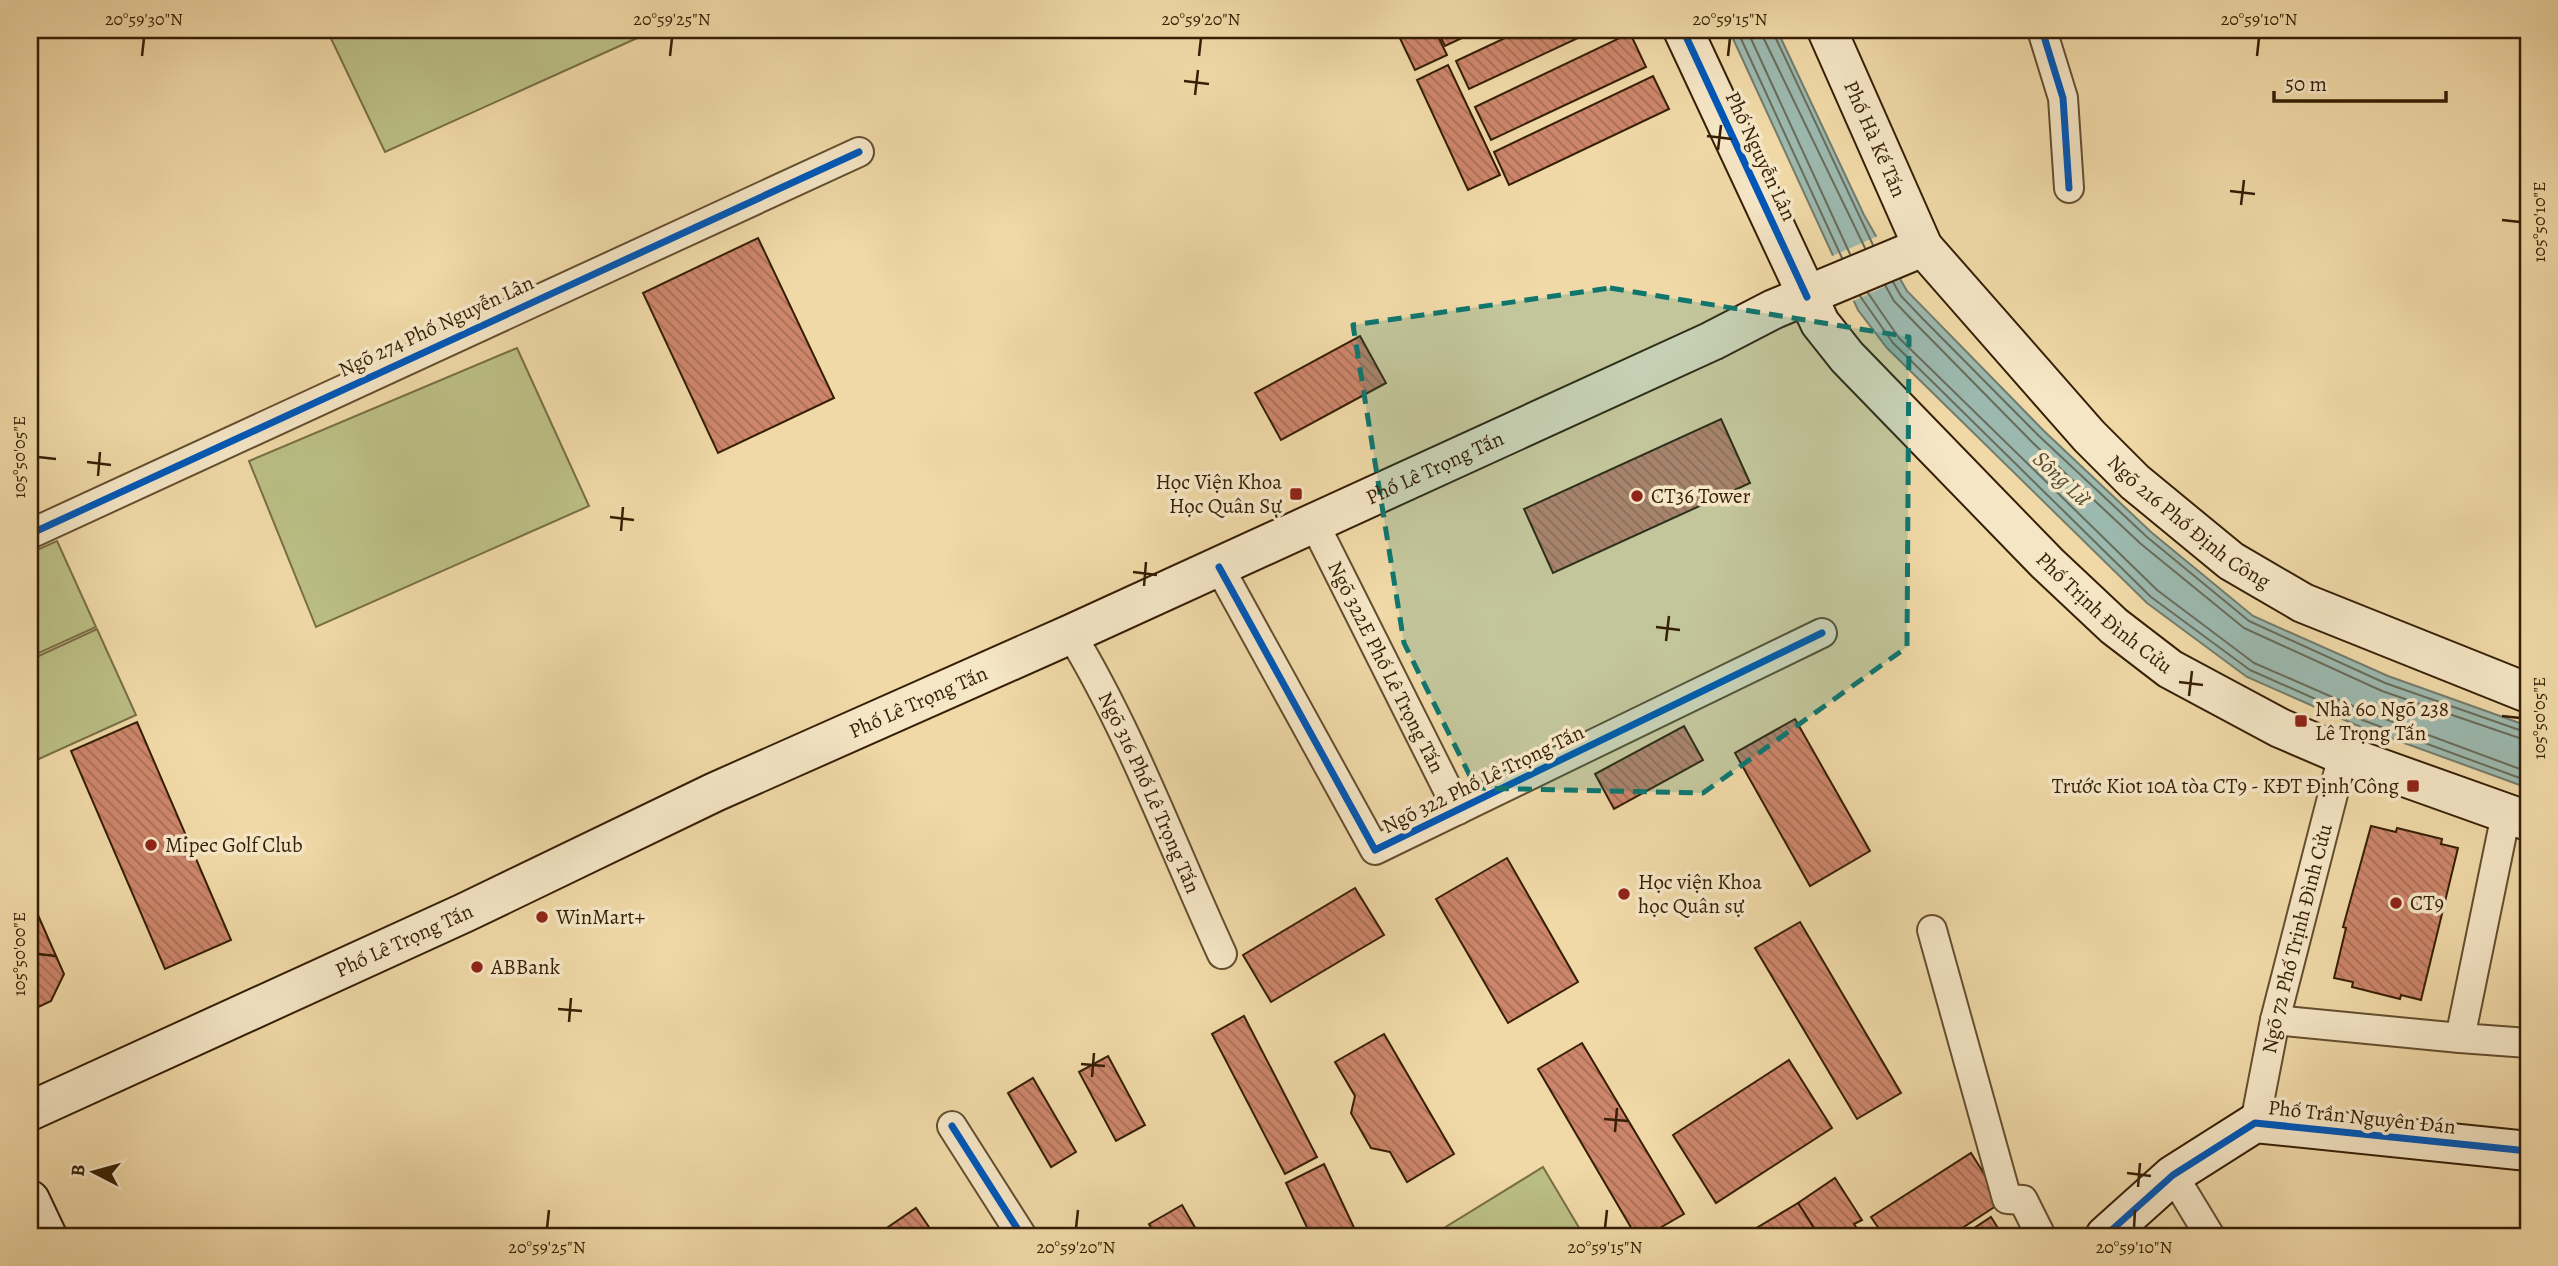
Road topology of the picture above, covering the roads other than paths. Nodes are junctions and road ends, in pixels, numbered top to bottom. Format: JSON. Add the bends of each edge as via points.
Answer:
{"nodes":[{"id":1,"x":1683,"y":30,"type":"edge"},
{"id":2,"x":1827,"y":30,"type":"edge"},
{"id":3,"x":2042,"y":30,"type":"edge"},
{"id":4,"x":859,"y":152,"type":"dead end"},
{"id":5,"x":2069,"y":188,"type":"dead end"},
{"id":6,"x":1911,"y":251,"type":"junction"},
{"id":7,"x":1819,"y":291,"type":"junction"},
{"id":8,"x":1314,"y":523,"type":"junction"},
{"id":9,"x":30,"y":534,"type":"edge"},
{"id":10,"x":1219,"y":566,"type":"junction"},
{"id":11,"x":1822,"y":633,"type":"dead end"},
{"id":12,"x":1071,"y":634,"type":"junction"},
{"id":13,"x":2528,"y":693,"type":"edge"},
{"id":14,"x":2343,"y":755,"type":"junction"},
{"id":15,"x":1458,"y":810,"type":"junction"},
{"id":16,"x":2517,"y":818,"type":"edge"},
{"id":17,"x":1932,"y":930,"type":"dead end"},
{"id":18,"x":1222,"y":954,"type":"dead end"},
{"id":19,"x":2275,"y":1020,"type":"junction"},
{"id":20,"x":2460,"y":1038,"type":"junction"},
{"id":21,"x":2528,"y":1043,"type":"edge"},
{"id":22,"x":30,"y":1111,"type":"edge"},
{"id":23,"x":2255,"y":1123,"type":"junction"},
{"id":24,"x":951,"y":1126,"type":"dead end"},
{"id":25,"x":2528,"y":1152,"type":"edge"},
{"id":26,"x":2173,"y":1175,"type":"junction"},
{"id":27,"x":30,"y":1200,"type":"edge"},
{"id":28,"x":47,"y":1236,"type":"edge"},
{"id":29,"x":1021,"y":1236,"type":"edge"},
{"id":30,"x":2041,"y":1236,"type":"edge"},
{"id":31,"x":2105,"y":1236,"type":"edge"},
{"id":32,"x":2210,"y":1236,"type":"edge"}],
"edges":[{"from":1,"to":7,"type":"main road","name":"Phố Nguyễn Lân"},
{"from":2,"to":6,"type":"main road","name":"Phố Hà Kế Tấn"},
{"from":3,"to":5,"type":"street","via":[[2063,98]]},
{"from":4,"to":9,"type":"street","name":"Ngõ 274 Phố Nguyễn Lân"},
{"from":6,"to":7,"type":"main road","name":"Phố Lê Trọng Tấn"},
{"from":6,"to":13,"type":"main road","name":"Ngõ 216 Phố Định Công","via":[[2125,472],[2231,561],[2303,603]]},
{"from":7,"to":8,"type":"main road","name":"Phố Lê Trọng Tấn"},
{"from":7,"to":14,"type":"main road","name":"Phố Trịnh Đình Cửu","via":[[1820,323],[1847,356],[2021,538],[2114,626],[2169,669],[2280,729]]},
{"from":8,"to":10,"type":"main road","name":"Phố Lê Trọng Tấn"},
{"from":8,"to":15,"type":"street","name":"Ngõ 322E Phố Lê Trọng Tấn"},
{"from":10,"to":12,"type":"main road","name":"Phố Lê Trọng Tấn"},
{"from":10,"to":15,"type":"street","name":"Ngõ 322 Phố Lê Trọng Tấn","via":[[1375,850]]},
{"from":11,"to":15,"type":"street","name":"Ngõ 322 Phố Lê Trọng Tấn"},
{"from":12,"to":18,"type":"street","name":"Ngõ 316 Phố Lê Trọng Tấn","via":[[1090,664]]},
{"from":12,"to":22,"type":"main road","name":"Phố Lê Trọng Tấn","via":[[715,792],[464,913]]},
{"from":14,"to":16,"type":"main road","name":"Phố Trịnh Đình Cửu"},
{"from":14,"to":19,"type":"street","name":"Ngõ 72 Phố Trịnh Đình Cửu"},
{"from":16,"to":20,"type":"street"},
{"from":17,"to":30,"type":"street","via":[[2007,1199],[2023,1200]]},
{"from":19,"to":20,"type":"street"},
{"from":19,"to":23,"type":"street","name":"Ngõ 72 Phố Trịnh Đình Cửu"},
{"from":20,"to":21,"type":"street"},
{"from":23,"to":25,"type":"main road","name":"Phố Trần Nguyên Đán"},
{"from":23,"to":26,"type":"main road","name":"Phố Trần Nguyên Đán"},
{"from":24,"to":29,"type":"street"},
{"from":26,"to":31,"type":"main road","name":"Phố Trần Nguyên Đán"},
{"from":26,"to":32,"type":"street"},
{"from":27,"to":28,"type":"main road"}]}
